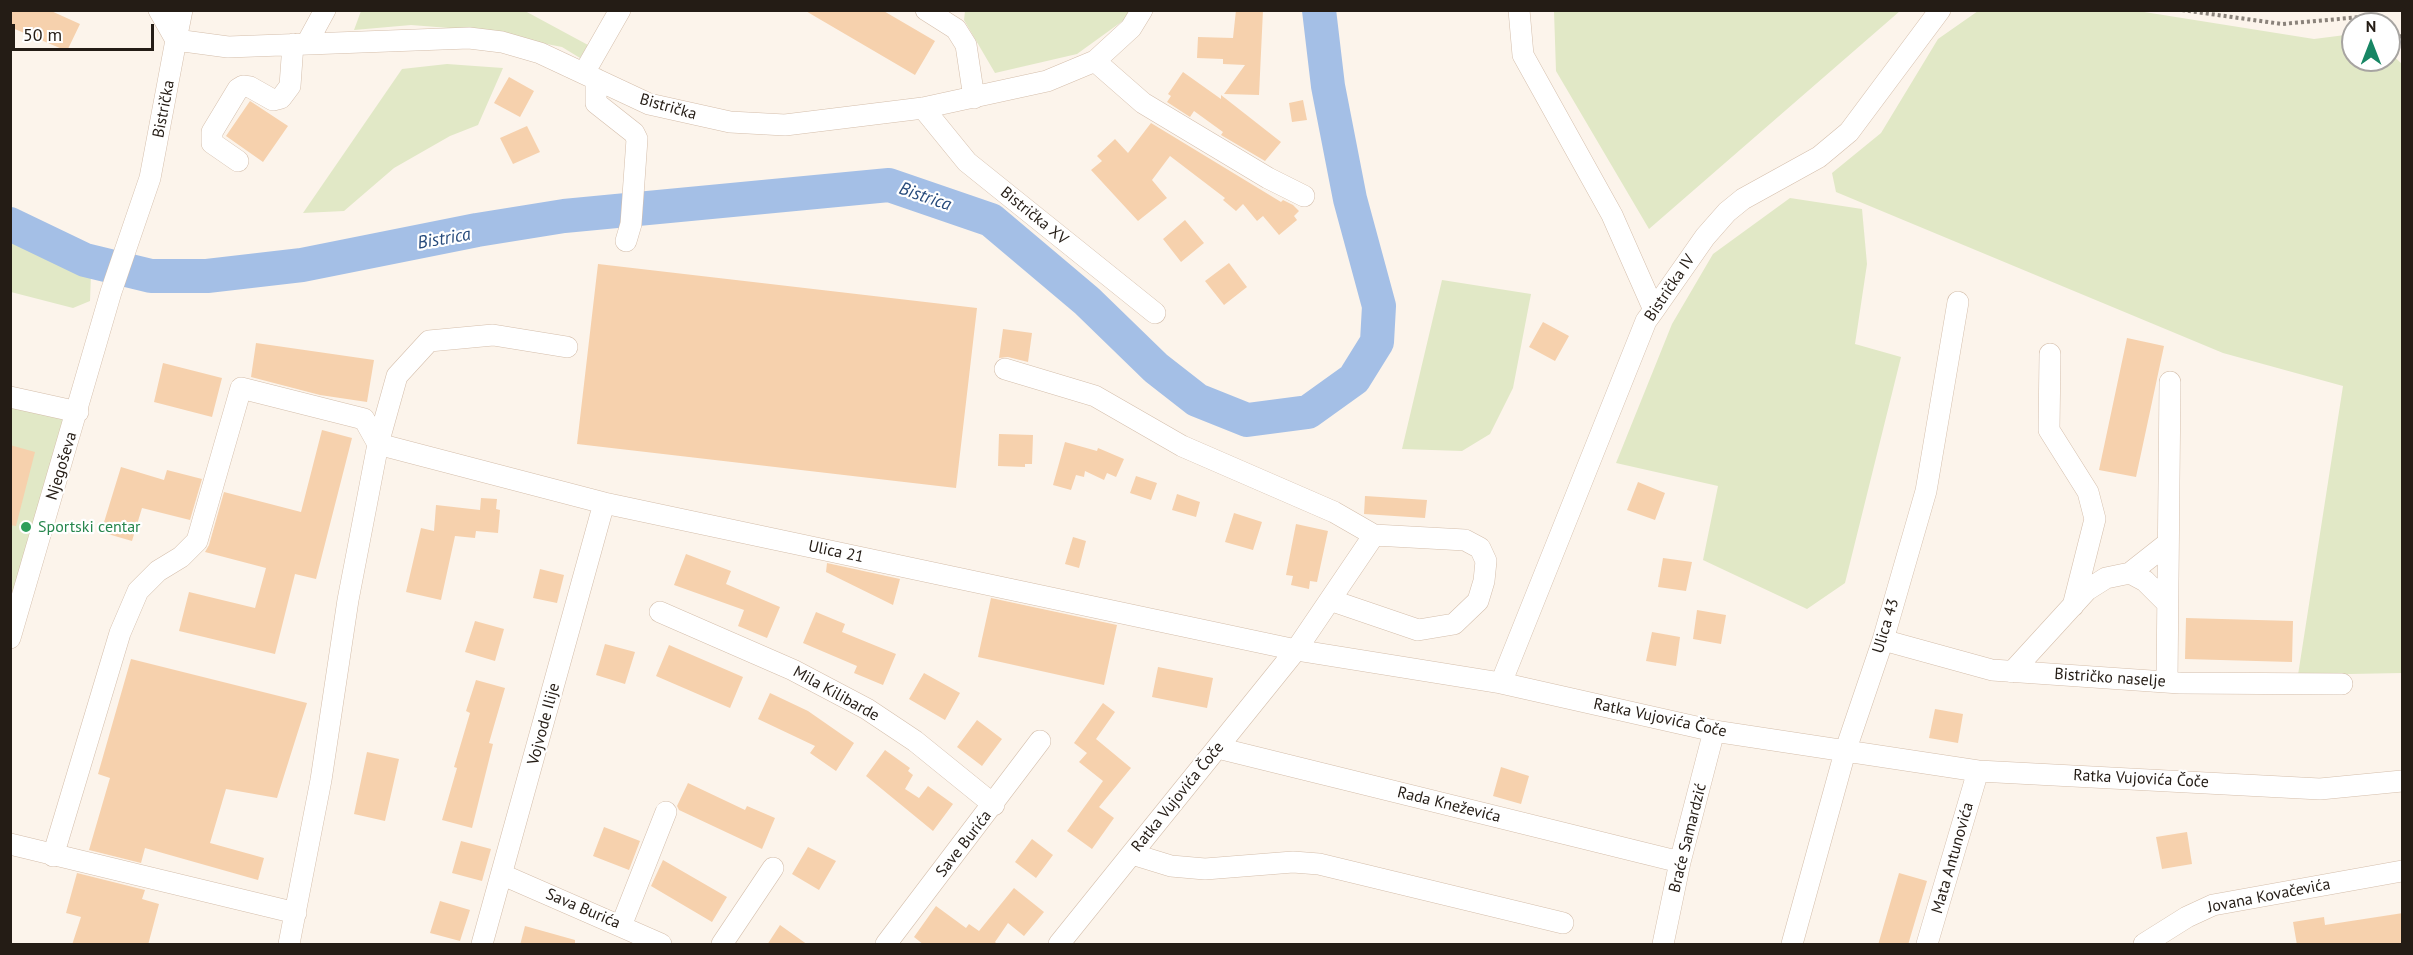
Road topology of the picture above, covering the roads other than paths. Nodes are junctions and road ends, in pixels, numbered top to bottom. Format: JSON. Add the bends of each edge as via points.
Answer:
{"nodes":[{"id":1,"x":159,"y":10,"type":"edge"},
{"id":2,"x":182,"y":10,"type":"edge"},
{"id":3,"x":325,"y":10,"type":"edge"},
{"id":4,"x":620,"y":10,"type":"edge"},
{"id":5,"x":926,"y":10,"type":"edge"},
{"id":6,"x":1142,"y":10,"type":"edge"},
{"id":7,"x":1519,"y":10,"type":"edge"},
{"id":8,"x":1940,"y":10,"type":"edge"},
{"id":9,"x":176,"y":40,"type":"junction"},
{"id":10,"x":300,"y":43,"type":"junction"},
{"id":11,"x":1095,"y":61,"type":"junction"},
{"id":12,"x":590,"y":76,"type":"junction"},
{"id":13,"x":974,"y":98,"type":"junction"},
{"id":14,"x":923,"y":108,"type":"junction"},
{"id":15,"x":238,"y":161,"type":"dead end"},
{"id":16,"x":1304,"y":196,"type":"dead end"},
{"id":17,"x":628,"y":233,"type":"dead end"},
{"id":18,"x":111,"y":292,"type":"joint"},
{"id":19,"x":1958,"y":302,"type":"dead end"},
{"id":20,"x":1654,"y":310,"type":"junction"},
{"id":21,"x":1155,"y":314,"type":"dead end"},
{"id":22,"x":567,"y":347,"type":"dead end"},
{"id":23,"x":2050,"y":354,"type":"dead end"},
{"id":24,"x":1005,"y":369,"type":"dead end"},
{"id":25,"x":2170,"y":382,"type":"dead end"},
{"id":26,"x":10,"y":397,"type":"edge"},
{"id":27,"x":78,"y":412,"type":"junction"},
{"id":28,"x":378,"y":444,"type":"junction"},
{"id":29,"x":604,"y":503,"type":"junction"},
{"id":30,"x":1374,"y":535,"type":"junction"},
{"id":31,"x":2168,"y":543,"type":"junction"},
{"id":32,"x":2130,"y":573,"type":"junction"},
{"id":33,"x":1330,"y":600,"type":"junction"},
{"id":34,"x":2168,"y":603,"type":"junction"},
{"id":35,"x":2073,"y":606,"type":"junction"},
{"id":36,"x":660,"y":612,"type":"dead end"},
{"id":37,"x":10,"y":638,"type":"edge"},
{"id":38,"x":1883,"y":640,"type":"junction"},
{"id":39,"x":1296,"y":650,"type":"junction"},
{"id":40,"x":2012,"y":672,"type":"junction"},
{"id":41,"x":2167,"y":682,"type":"junction"},
{"id":42,"x":1501,"y":683,"type":"junction"},
{"id":43,"x":2342,"y":684,"type":"dead end"},
{"id":44,"x":1714,"y":731,"type":"junction"},
{"id":45,"x":1040,"y":741,"type":"dead end"},
{"id":46,"x":1218,"y":748,"type":"junction"},
{"id":47,"x":1845,"y":752,"type":"junction"},
{"id":48,"x":1978,"y":771,"type":"junction"},
{"id":49,"x":2403,"y":781,"type":"edge"},
{"id":50,"x":994,"y":805,"type":"junction"},
{"id":51,"x":666,"y":812,"type":"dead end"},
{"id":52,"x":10,"y":844,"type":"edge"},
{"id":53,"x":1132,"y":854,"type":"junction"},
{"id":54,"x":53,"y":856,"type":"junction"},
{"id":55,"x":1680,"y":862,"type":"junction"},
{"id":56,"x":773,"y":868,"type":"dead end"},
{"id":57,"x":2403,"y":871,"type":"edge"},
{"id":58,"x":503,"y":875,"type":"junction"},
{"id":59,"x":296,"y":913,"type":"junction"},
{"id":60,"x":1563,"y":922,"type":"dead end"},
{"id":61,"x":621,"y":926,"type":"junction"},
{"id":62,"x":289,"y":945,"type":"edge"},
{"id":63,"x":482,"y":945,"type":"edge"},
{"id":64,"x":661,"y":945,"type":"edge"},
{"id":65,"x":722,"y":945,"type":"edge"},
{"id":66,"x":886,"y":945,"type":"edge"},
{"id":67,"x":1059,"y":945,"type":"edge"},
{"id":68,"x":1663,"y":945,"type":"edge"},
{"id":69,"x":1792,"y":945,"type":"edge"},
{"id":70,"x":1927,"y":945,"type":"edge"},
{"id":71,"x":2144,"y":945,"type":"edge"}],
"edges":[{"from":1,"to":9,"type":"street"},
{"from":2,"to":9,"type":"street"},
{"from":3,"to":10,"type":"street"},
{"from":4,"to":12,"type":"street"},
{"from":5,"to":13,"type":"street","via":[[956,29],[966,45]]},
{"from":6,"to":11,"type":"street","name":"Bistrička","via":[[1131,28]]},
{"from":7,"to":20,"type":"street","via":[[1523,55],[1612,215]]},
{"from":8,"to":20,"type":"street","name":"Bistrička IV","via":[[1849,132],[1819,157],[1727,212]]},
{"from":9,"to":10,"type":"street","name":"Bistrička","via":[[228,47]]},
{"from":9,"to":18,"type":"street","name":"Bistrička","via":[[150,178]]},
{"from":10,"to":12,"type":"street","name":"Bistrička","via":[[469,38],[502,42]]},
{"from":10,"to":15,"type":"street","via":[[290,86],[280,98],[273,100],[243,86],[212,132],[212,143]]},
{"from":11,"to":13,"type":"street","name":"Bistrička","via":[[1047,81]]},
{"from":11,"to":16,"type":"street","via":[[1143,103]]},
{"from":12,"to":14,"type":"street","name":"Bistrička","via":[[649,104],[730,122],[784,125]]},
{"from":12,"to":17,"type":"street","via":[[596,103],[637,139]]},
{"from":13,"to":14,"type":"street","name":"Bistrička"},
{"from":14,"to":21,"type":"street","name":"Bistrička XV","via":[[966,162]]},
{"from":18,"to":27,"type":"street","name":"Njegoševa"},
{"from":19,"to":38,"type":"street","name":"Ulica 43","via":[[1926,491]]},
{"from":20,"to":42,"type":"street","name":"Bistrička IV","via":[[1646,321]]},
{"from":22,"to":28,"type":"street","via":[[493,335],[429,341],[397,376]]},
{"from":23,"to":35,"type":"street","via":[[2049,430],[2088,492],[2095,519]]},
{"from":24,"to":30,"type":"street","via":[[1095,396],[1182,446],[1334,512]]},
{"from":25,"to":31,"type":"street"},
{"from":26,"to":27,"type":"street"},
{"from":27,"to":37,"type":"street","name":"Njegoševa"},
{"from":28,"to":29,"type":"street","name":"Ulica 21"},
{"from":28,"to":54,"type":"street","via":[[364,419],[242,388],[197,541],[138,591],[129,612]]},
{"from":28,"to":59,"type":"street"},
{"from":29,"to":39,"type":"street","name":"Ulica 21"},
{"from":29,"to":58,"type":"street","name":"Vojvode Ilije"},
{"from":30,"to":33,"type":"street"},
{"from":30,"to":33,"type":"street","via":[[1465,540],[1480,548],[1486,561],[1478,601],[1454,624],[1418,630]]},
{"from":31,"to":32,"type":"street"},
{"from":31,"to":34,"type":"street"},
{"from":32,"to":34,"type":"street","via":[[2145,581]]},
{"from":32,"to":35,"type":"street","via":[[2106,578],[2087,590]]},
{"from":33,"to":39,"type":"street"},
{"from":34,"to":41,"type":"street"},
{"from":35,"to":40,"type":"street"},
{"from":36,"to":50,"type":"street","name":"Mila Kilibarde","via":[[793,670],[867,709],[915,741]]},
{"from":38,"to":40,"type":"street","name":"Bistričko naselje"},
{"from":38,"to":47,"type":"street","name":"Ulica 43"},
{"from":39,"to":42,"type":"street","name":"Ratka Vujovića Čoče"},
{"from":39,"to":46,"type":"street","name":"Ratka Vujovića Čoče"},
{"from":40,"to":41,"type":"street","name":"Bistričko naselje"},
{"from":41,"to":43,"type":"street","name":"Bistričko naselje"},
{"from":42,"to":44,"type":"street","name":"Ratka Vujovića Čoče"},
{"from":44,"to":47,"type":"street","name":"Ratka Vujovića Čoče"},
{"from":44,"to":55,"type":"street","name":"Braće Samardzić"},
{"from":45,"to":50,"type":"street","name":"Save Burića"},
{"from":46,"to":53,"type":"street","name":"Ratka Vujovića Čoče"},
{"from":46,"to":55,"type":"street","name":"Rada Kneževića"},
{"from":47,"to":48,"type":"street","name":"Ratka Vujovića Čoče"},
{"from":47,"to":69,"type":"street","name":"Ulica 43"},
{"from":48,"to":49,"type":"street","name":"Ratka Vujovića Čoče","via":[[2320,789]]},
{"from":48,"to":70,"type":"street","name":"Mata Antunovića"},
{"from":50,"to":66,"type":"street","name":"Save Burića"},
{"from":51,"to":61,"type":"street"},
{"from":52,"to":54,"type":"street"},
{"from":53,"to":60,"type":"street","via":[[1171,866],[1204,869],[1293,862],[1319,864]]},
{"from":53,"to":67,"type":"street","name":"Ratka Vujovića Čoče"},
{"from":54,"to":59,"type":"street"},
{"from":55,"to":68,"type":"street","name":"Braće Samardzić"},
{"from":56,"to":65,"type":"street"},
{"from":57,"to":71,"type":"street","name":"Jovana Kovačevića","via":[[2213,905]]},
{"from":58,"to":61,"type":"street","name":"Sava Burića"},
{"from":58,"to":63,"type":"street","name":"Vojvode Ilije"},
{"from":59,"to":62,"type":"street"},
{"from":61,"to":64,"type":"street","name":"Sava Burića"}]}
